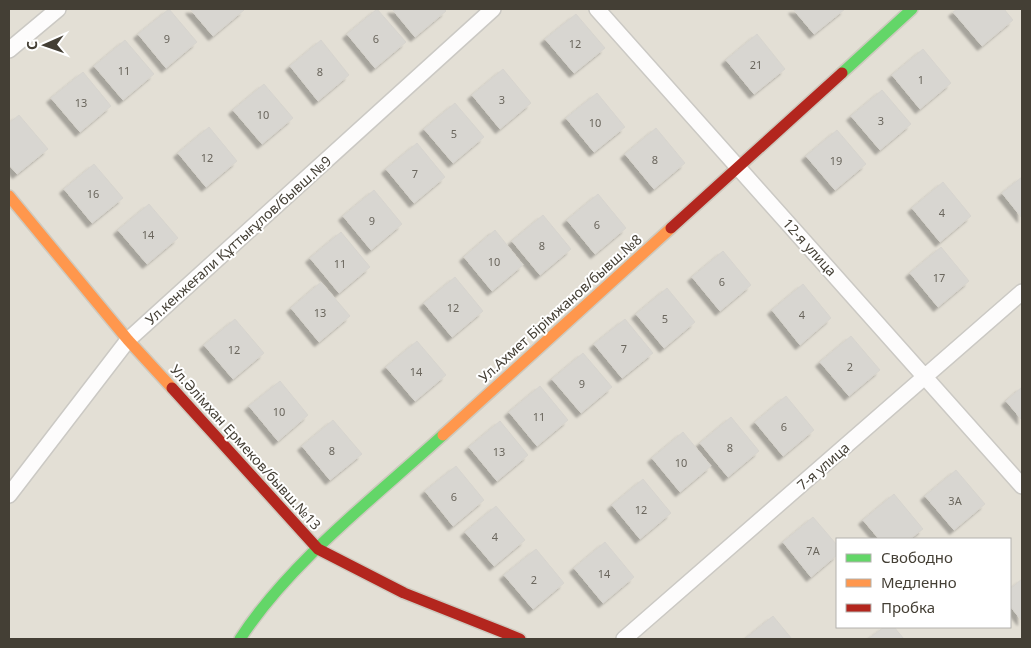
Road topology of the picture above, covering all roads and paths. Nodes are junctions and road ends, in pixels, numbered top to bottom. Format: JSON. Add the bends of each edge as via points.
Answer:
{"nodes":[{"id":1,"x":58,"y":9,"type":"edge"},
{"id":2,"x":493,"y":9,"type":"edge"},
{"id":3,"x":597,"y":9,"type":"edge"},
{"id":4,"x":912,"y":9,"type":"edge"},
{"id":5,"x":9,"y":50,"type":"edge"},
{"id":6,"x":738,"y":165,"type":"junction"},
{"id":7,"x":9,"y":196,"type":"edge"},
{"id":8,"x":1022,"y":292,"type":"edge"},
{"id":9,"x":128,"y":340,"type":"junction"},
{"id":10,"x":926,"y":377,"type":"junction"},
{"id":11,"x":1022,"y":486,"type":"edge"},
{"id":12,"x":9,"y":495,"type":"edge"},
{"id":13,"x":318,"y":549,"type":"junction"},
{"id":14,"x":240,"y":639,"type":"edge"},
{"id":15,"x":520,"y":639,"type":"edge"},
{"id":16,"x":624,"y":639,"type":"edge"}],
"edges":[{"from":1,"to":5,"type":"street"},
{"from":2,"to":9,"type":"street","name":"Ул.кенжеғали Құттығұлов/бывш.№9"},
{"from":3,"to":6,"type":"street","name":"12-я улица"},
{"from":4,"to":6,"type":"street","name":"Ул.Ахмет Бірімжанов/бывш.№8"},
{"from":6,"to":10,"type":"street","name":"12-я улица"},
{"from":6,"to":13,"type":"street","name":"Ул.Ахмет Бірімжанов/бывш.№8"},
{"from":7,"to":9,"type":"street","name":"Ул.Әлімхан Ермеков/бывш.№13"},
{"from":8,"to":10,"type":"street","name":"7-я улица"},
{"from":9,"to":12,"type":"street","name":"Ул.кенжеғали Құттығұлов/бывш.№9"},
{"from":9,"to":13,"type":"street","name":"Ул.Әлімхан Ермеков/бывш.№13"},
{"from":10,"to":11,"type":"street","name":"12-я улица"},
{"from":10,"to":16,"type":"street","name":"7-я улица"},
{"from":13,"to":14,"type":"street","name":"Ул.Ахмет Бірімжанов/бывш.№8","via":[[259,610]]},
{"from":13,"to":15,"type":"street","name":"Ул.Әлімхан Ермеков/бывш.№13","via":[[404,593]]}]}
